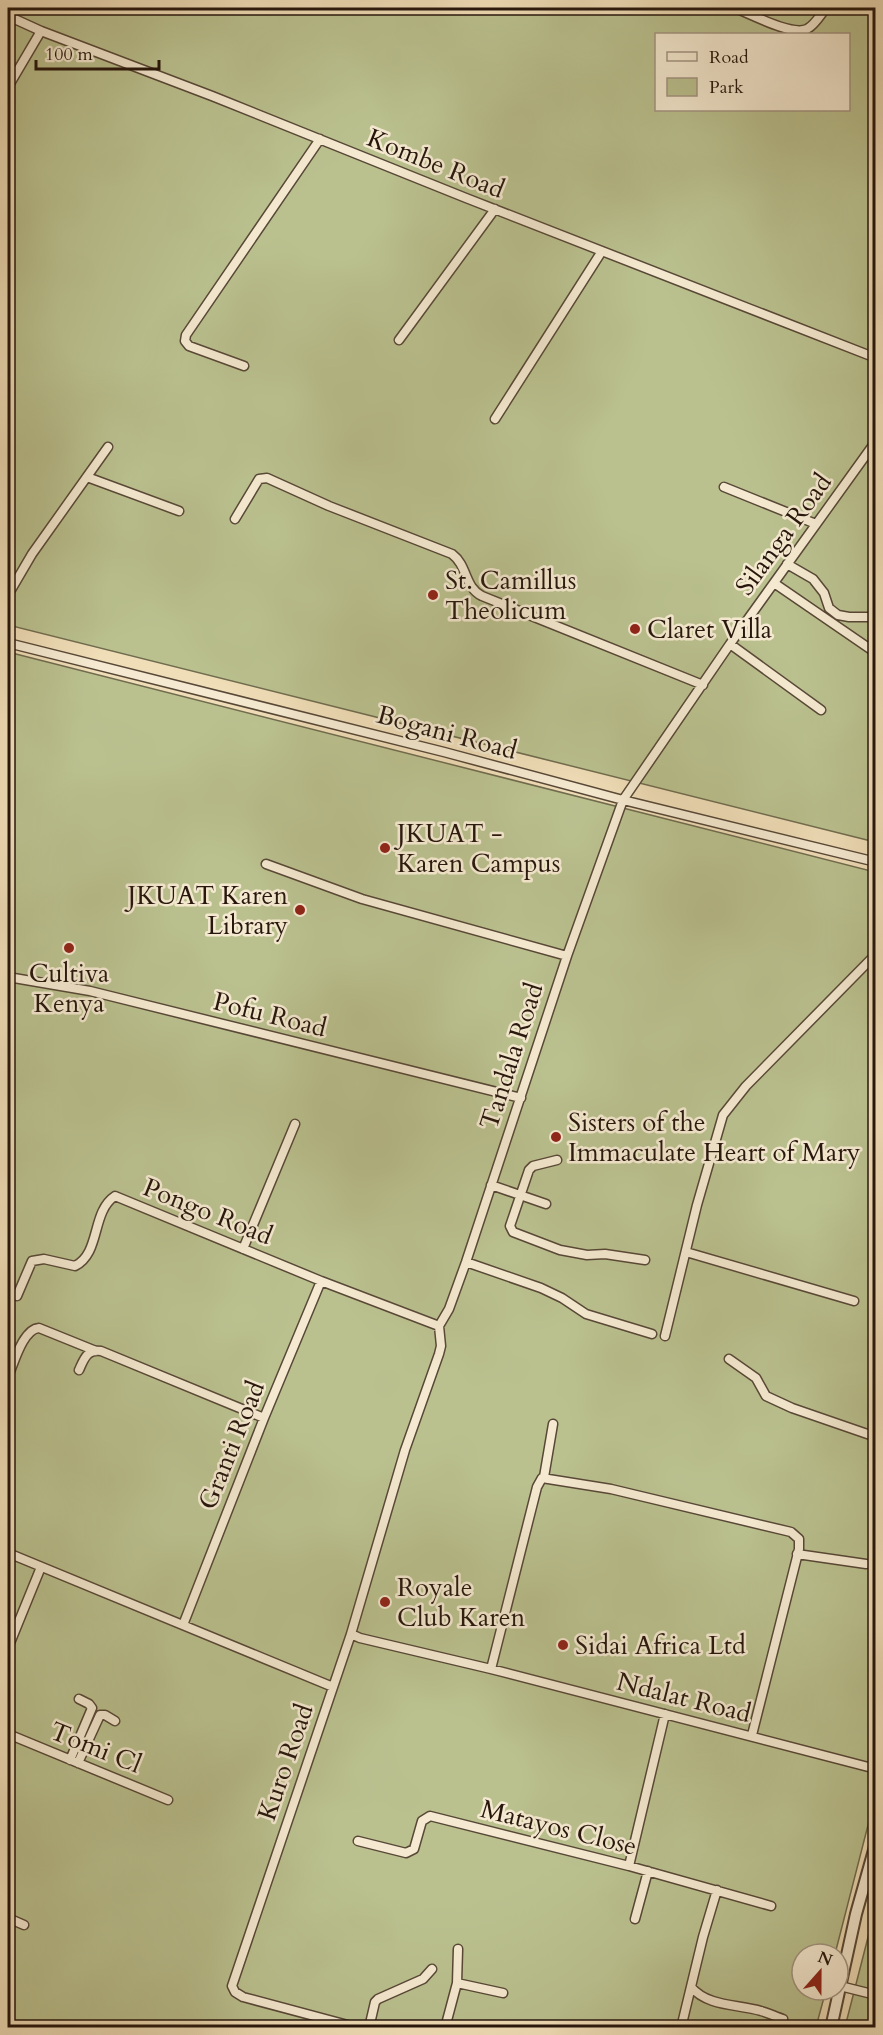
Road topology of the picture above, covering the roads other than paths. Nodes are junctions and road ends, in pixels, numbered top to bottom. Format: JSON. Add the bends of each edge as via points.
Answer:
{"nodes":[{"id":1,"x":735,"y":8,"type":"edge"},
{"id":2,"x":826,"y":8,"type":"edge"},
{"id":3,"x":8,"y":16,"type":"edge"},
{"id":4,"x":41,"y":31,"type":"junction"},
{"id":5,"x":8,"y":87,"type":"edge"},
{"id":6,"x":320,"y":139,"type":"junction"},
{"id":7,"x":495,"y":209,"type":"junction"},
{"id":8,"x":602,"y":251,"type":"junction"},
{"id":9,"x":399,"y":340,"type":"dead end"},
{"id":10,"x":876,"y":358,"type":"edge"},
{"id":11,"x":244,"y":366,"type":"dead end"},
{"id":12,"x":495,"y":419,"type":"dead end"},
{"id":13,"x":876,"y":441,"type":"edge"},
{"id":14,"x":108,"y":447,"type":"dead end"},
{"id":15,"x":87,"y":477,"type":"junction"},
{"id":16,"x":724,"y":487,"type":"dead end"},
{"id":17,"x":180,"y":511,"type":"dead end"},
{"id":18,"x":235,"y":519,"type":"dead end"},
{"id":19,"x":816,"y":524,"type":"junction"},
{"id":20,"x":787,"y":564,"type":"junction"},
{"id":21,"x":774,"y":583,"type":"junction"},
{"id":22,"x":8,"y":595,"type":"edge"},
{"id":23,"x":876,"y":617,"type":"edge"},
{"id":24,"x":8,"y":643,"type":"edge"},
{"id":25,"x":730,"y":644,"type":"junction"},
{"id":26,"x":876,"y":653,"type":"edge"},
{"id":27,"x":703,"y":685,"type":"junction"},
{"id":28,"x":821,"y":710,"type":"dead end"},
{"id":29,"x":623,"y":800,"type":"junction"},
{"id":30,"x":876,"y":861,"type":"edge"},
{"id":31,"x":266,"y":864,"type":"dead end"},
{"id":32,"x":876,"y":954,"type":"edge"},
{"id":33,"x":567,"y":956,"type":"junction"},
{"id":34,"x":8,"y":977,"type":"edge"},
{"id":35,"x":521,"y":1098,"type":"junction"},
{"id":36,"x":296,"y":1124,"type":"dead end"},
{"id":37,"x":557,"y":1160,"type":"dead end"},
{"id":38,"x":491,"y":1185,"type":"junction"},
{"id":39,"x":521,"y":1195,"type":"junction"},
{"id":40,"x":546,"y":1204,"type":"dead end"},
{"id":41,"x":243,"y":1249,"type":"junction"},
{"id":42,"x":686,"y":1252,"type":"junction"},
{"id":43,"x":645,"y":1260,"type":"dead end"},
{"id":44,"x":466,"y":1262,"type":"junction"},
{"id":45,"x":321,"y":1281,"type":"junction"},
{"id":46,"x":17,"y":1296,"type":"dead end"},
{"id":47,"x":854,"y":1301,"type":"dead end"},
{"id":48,"x":439,"y":1326,"type":"junction"},
{"id":49,"x":652,"y":1334,"type":"dead end"},
{"id":50,"x":665,"y":1336,"type":"dead end"},
{"id":51,"x":96,"y":1351,"type":"junction"},
{"id":52,"x":729,"y":1359,"type":"dead end"},
{"id":53,"x":79,"y":1370,"type":"dead end"},
{"id":54,"x":8,"y":1377,"type":"edge"},
{"id":55,"x":264,"y":1418,"type":"junction"},
{"id":56,"x":553,"y":1424,"type":"dead end"},
{"id":57,"x":876,"y":1437,"type":"edge"},
{"id":58,"x":544,"y":1477,"type":"junction"},
{"id":59,"x":8,"y":1553,"type":"edge"},
{"id":60,"x":797,"y":1554,"type":"junction"},
{"id":61,"x":866,"y":1564,"type":"dead end"},
{"id":62,"x":41,"y":1567,"type":"junction"},
{"id":63,"x":183,"y":1625,"type":"junction"},
{"id":64,"x":350,"y":1638,"type":"junction"},
{"id":65,"x":8,"y":1648,"type":"edge"},
{"id":66,"x":491,"y":1669,"type":"junction"},
{"id":67,"x":333,"y":1687,"type":"junction"},
{"id":68,"x":79,"y":1699,"type":"dead end"},
{"id":69,"x":665,"y":1714,"type":"junction"},
{"id":70,"x":114,"y":1721,"type":"dead end"},
{"id":71,"x":8,"y":1734,"type":"edge"},
{"id":72,"x":752,"y":1735,"type":"junction"},
{"id":73,"x":74,"y":1761,"type":"junction"},
{"id":74,"x":876,"y":1768,"type":"edge"},
{"id":75,"x":168,"y":1800,"type":"dead end"},
{"id":76,"x":358,"y":1841,"type":"dead end"},
{"id":77,"x":876,"y":1843,"type":"edge"},
{"id":78,"x":629,"y":1866,"type":"junction"},
{"id":79,"x":648,"y":1871,"type":"junction"},
{"id":80,"x":717,"y":1890,"type":"junction"},
{"id":81,"x":771,"y":1906,"type":"dead end"},
{"id":82,"x":8,"y":1918,"type":"edge"},
{"id":83,"x":635,"y":1919,"type":"dead end"},
{"id":84,"x":24,"y":1924,"type":"dead end"},
{"id":85,"x":850,"y":1942,"type":"edge"},
{"id":86,"x":458,"y":1950,"type":"dead end"},
{"id":87,"x":432,"y":1969,"type":"dead end"},
{"id":88,"x":457,"y":1983,"type":"junction"},
{"id":89,"x":691,"y":1987,"type":"junction"},
{"id":90,"x":850,"y":1988,"type":"edge"},
{"id":91,"x":503,"y":1993,"type":"dead end"},
{"id":92,"x":876,"y":1995,"type":"edge"},
{"id":93,"x":837,"y":2002,"type":"edge"},
{"id":94,"x":783,"y":2019,"type":"dead end"},
{"id":95,"x":359,"y":2028,"type":"edge"},
{"id":96,"x":369,"y":2028,"type":"edge"},
{"id":97,"x":445,"y":2028,"type":"edge"},
{"id":98,"x":681,"y":2028,"type":"edge"},
{"id":99,"x":831,"y":2028,"type":"edge"}],
"edges":[{"from":1,"to":2,"type":"street","via":[[798,30],[811,27]]},
{"from":3,"to":4,"type":"street","name":"Kombe Road"},
{"from":4,"to":5,"type":"street"},
{"from":4,"to":6,"type":"street","name":"Kombe Road"},
{"from":6,"to":7,"type":"street","name":"Kombe Road"},
{"from":6,"to":11,"type":"street","via":[[186,335],[189,346]]},
{"from":7,"to":8,"type":"street","name":"Kombe Road"},
{"from":7,"to":9,"type":"street"},
{"from":8,"to":10,"type":"street","name":"Kombe Road"},
{"from":8,"to":12,"type":"street"},
{"from":13,"to":19,"type":"street","name":"Silanga Road"},
{"from":14,"to":15,"type":"street"},
{"from":15,"to":17,"type":"street"},
{"from":15,"to":22,"type":"street"},
{"from":16,"to":19,"type":"street"},
{"from":18,"to":27,"type":"street","via":[[259,479],[267,478],[452,554],[462,564],[472,589],[482,596]]},
{"from":19,"to":20,"type":"street","name":"Silanga Road"},
{"from":20,"to":21,"type":"street","name":"Silanga Road"},
{"from":20,"to":23,"type":"street","via":[[813,579],[829,608],[838,615]]},
{"from":21,"to":25,"type":"street","name":"Silanga Road"},
{"from":21,"to":26,"type":"street"},
{"from":24,"to":29,"type":"street","name":"Bogani Road"},
{"from":25,"to":27,"type":"street","name":"Silanga Road"},
{"from":25,"to":28,"type":"street"},
{"from":27,"to":29,"type":"street","name":"Silanga Road"},
{"from":29,"to":30,"type":"street","name":"Bogani Road"},
{"from":29,"to":33,"type":"street","name":"Tandala Road"},
{"from":31,"to":33,"type":"street","via":[[362,898]]},
{"from":32,"to":42,"type":"street","via":[[727,1108],[715,1135]]},
{"from":33,"to":35,"type":"street","name":"Tandala Road"},
{"from":34,"to":35,"type":"street","name":"Pofu Road","via":[[90,991]]},
{"from":35,"to":38,"type":"street","name":"Tandala Road"},
{"from":36,"to":41,"type":"street"},
{"from":37,"to":39,"type":"street","via":[[533,1167]]},
{"from":38,"to":39,"type":"street"},
{"from":38,"to":44,"type":"street","name":"Tandala Road"},
{"from":39,"to":40,"type":"street"},
{"from":39,"to":43,"type":"street","via":[[510,1226],[513,1232],[560,1250]]},
{"from":41,"to":45,"type":"street","name":"Pongo Road"},
{"from":41,"to":46,"type":"street","name":"Pongo Road","via":[[115,1196],[105,1206],[84,1259],[75,1266],[44,1259],[32,1261]]},
{"from":42,"to":47,"type":"street"},
{"from":42,"to":50,"type":"street"},
{"from":44,"to":48,"type":"street","name":"Tandala Road"},
{"from":44,"to":49,"type":"street","via":[[541,1288],[586,1314]]},
{"from":45,"to":48,"type":"street","name":"Pongo Road"},
{"from":45,"to":55,"type":"street","name":"Granti Road"},
{"from":48,"to":64,"type":"street","via":[[439,1354],[405,1450]]},
{"from":51,"to":53,"type":"street","via":[[88,1354]]},
{"from":51,"to":54,"type":"street","via":[[36,1328],[27,1334]]},
{"from":51,"to":55,"type":"street"},
{"from":52,"to":57,"type":"street","via":[[756,1377],[766,1396]]},
{"from":55,"to":63,"type":"street","name":"Granti Road"},
{"from":56,"to":58,"type":"street"},
{"from":58,"to":60,"type":"street","via":[[791,1532],[799,1539]]},
{"from":58,"to":66,"type":"street","via":[[537,1487]]},
{"from":59,"to":62,"type":"street","name":"Kuro Road"},
{"from":60,"to":61,"type":"street"},
{"from":60,"to":72,"type":"street"},
{"from":62,"to":63,"type":"street","name":"Kuro Road"},
{"from":62,"to":65,"type":"street"},
{"from":63,"to":67,"type":"street","name":"Kuro Road"},
{"from":64,"to":66,"type":"street","name":"Ndalat Road"},
{"from":64,"to":67,"type":"street"},
{"from":66,"to":69,"type":"street","name":"Ndalat Road"},
{"from":67,"to":95,"type":"street","name":"Kuro Road","via":[[232,1986],[243,1997]]},
{"from":68,"to":73,"type":"street","via":[[92,1708]]},
{"from":69,"to":72,"type":"street","name":"Ndalat Road"},
{"from":69,"to":78,"type":"street"},
{"from":70,"to":73,"type":"street","via":[[100,1714]]},
{"from":71,"to":73,"type":"street","name":"Tomi Cl"},
{"from":72,"to":74,"type":"street","name":"Ndalat Road"},
{"from":73,"to":75,"type":"street","name":"Tomi Cl"},
{"from":76,"to":78,"type":"street","name":"Matayos Close","via":[[411,1852],[422,1821],[430,1816]]},
{"from":77,"to":85,"type":"street"},
{"from":78,"to":79,"type":"street","name":"Matayos Close"},
{"from":79,"to":80,"type":"street","name":"Matayos Close"},
{"from":79,"to":83,"type":"street"},
{"from":80,"to":81,"type":"street","name":"Matayos Close"},
{"from":80,"to":89,"type":"street"},
{"from":82,"to":84,"type":"street"},
{"from":86,"to":88,"type":"street"},
{"from":87,"to":96,"type":"street","via":[[423,1979],[378,1999]]},
{"from":88,"to":91,"type":"street"},
{"from":88,"to":97,"type":"street"},
{"from":89,"to":94,"type":"street","via":[[705,1998]]},
{"from":89,"to":98,"type":"street"},
{"from":90,"to":92,"type":"street"},
{"from":93,"to":99,"type":"street"}]}
